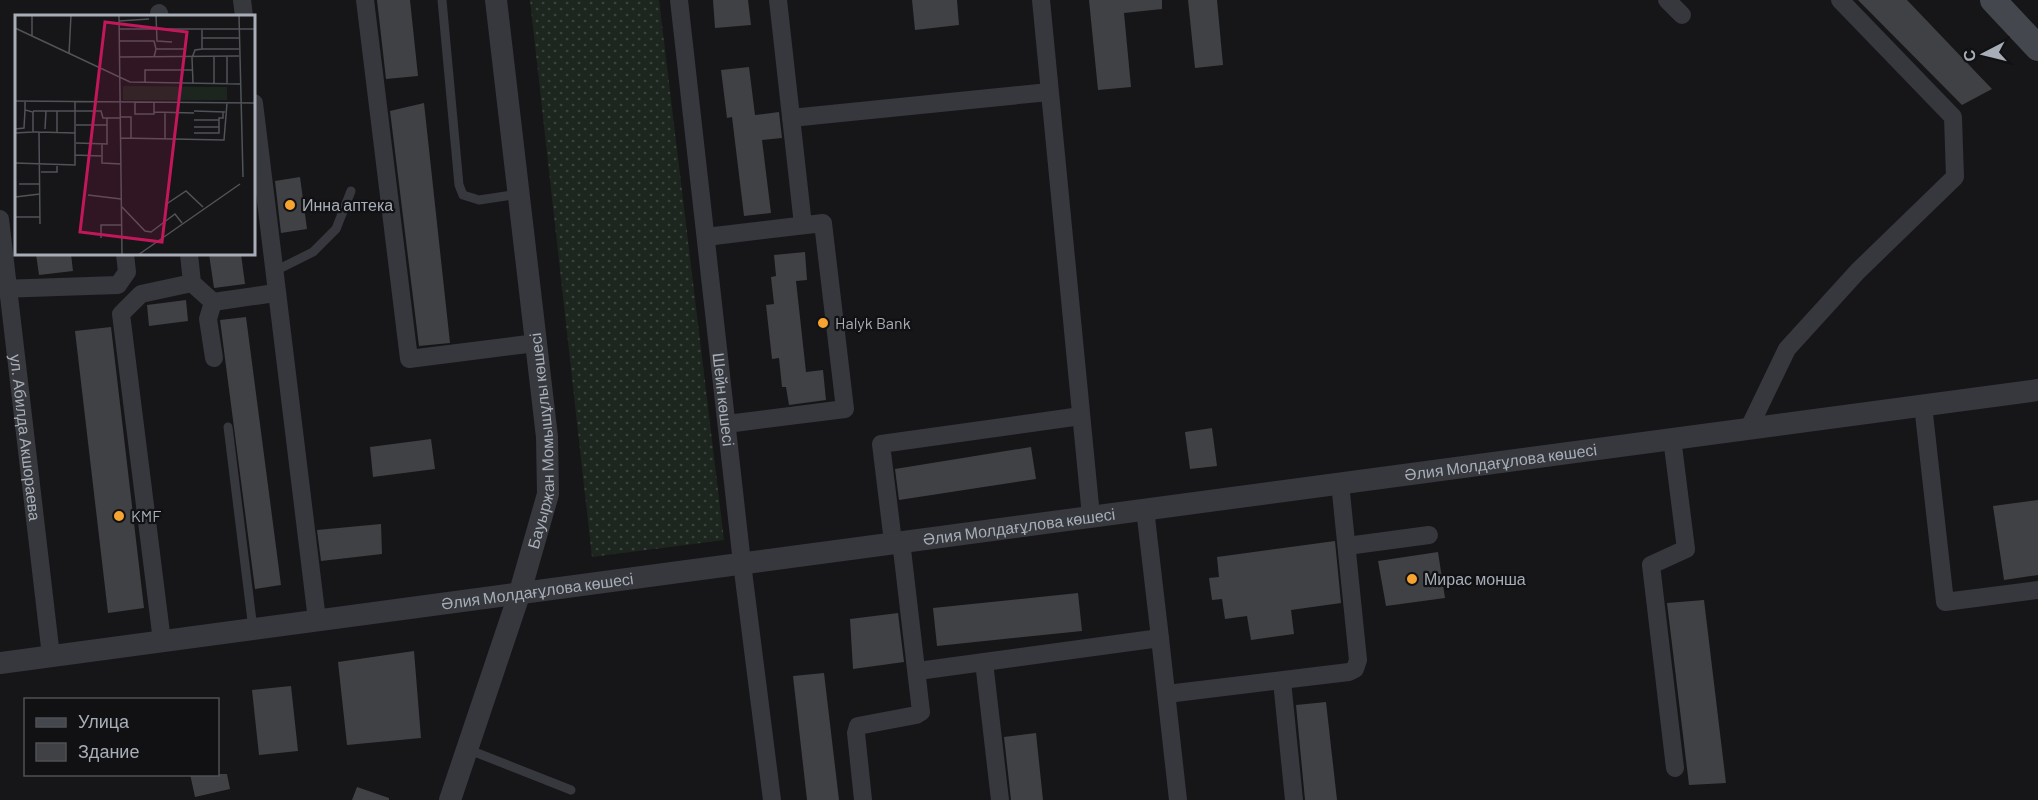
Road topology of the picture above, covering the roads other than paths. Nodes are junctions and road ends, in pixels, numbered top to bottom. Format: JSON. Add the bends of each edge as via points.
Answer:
{"nodes":[{"id":1,"x":242,"y":0,"type":"edge"},
{"id":2,"x":365,"y":0,"type":"edge"},
{"id":3,"x":442,"y":0,"type":"edge"},
{"id":4,"x":496,"y":0,"type":"edge"},
{"id":5,"x":679,"y":0,"type":"edge"},
{"id":6,"x":778,"y":0,"type":"edge"},
{"id":7,"x":1041,"y":0,"type":"edge"},
{"id":8,"x":1667,"y":0,"type":"edge"},
{"id":9,"x":1840,"y":0,"type":"edge"},
{"id":10,"x":1993,"y":0,"type":"edge"},
{"id":11,"x":244,"y":15,"type":"edge"},
{"id":12,"x":1682,"y":15,"type":"dead end"},
{"id":13,"x":2038,"y":48,"type":"edge"},
{"id":14,"x":1049,"y":92,"type":"junction"},
{"id":15,"x":255,"y":112,"type":"edge"},
{"id":16,"x":791,"y":118,"type":"junction"},
{"id":17,"x":351,"y":191,"type":"dead end"},
{"id":18,"x":519,"y":194,"type":"junction"},
{"id":19,"x":0,"y":219,"type":"edge"},
{"id":20,"x":803,"y":225,"type":"junction"},
{"id":21,"x":706,"y":237,"type":"junction"},
{"id":22,"x":125,"y":255,"type":"edge"},
{"id":23,"x":189,"y":255,"type":"edge"},
{"id":24,"x":273,"y":272,"type":"junction"},
{"id":25,"x":192,"y":283,"type":"junction"},
{"id":26,"x":4,"y":288,"type":"edge"},
{"id":27,"x":275,"y":293,"type":"junction"},
{"id":28,"x":213,"y":302,"type":"junction"},
{"id":29,"x":536,"y":343,"type":"junction"},
{"id":30,"x":214,"y":358,"type":"dead end"},
{"id":31,"x":2038,"y":390,"type":"edge"},
{"id":32,"x":1923,"y":405,"type":"junction"},
{"id":33,"x":1081,"y":416,"type":"junction"},
{"id":34,"x":727,"y":424,"type":"junction"},
{"id":35,"x":228,"y":427,"type":"dead end"},
{"id":36,"x":1749,"y":428,"type":"junction"},
{"id":37,"x":1672,"y":438,"type":"junction"},
{"id":38,"x":1340,"y":483,"type":"junction"},
{"id":39,"x":1145,"y":509,"type":"junction"},
{"id":40,"x":1091,"y":516,"type":"junction"},
{"id":41,"x":1429,"y":535,"type":"dead end"},
{"id":42,"x":897,"y":542,"type":"junction"},
{"id":43,"x":1347,"y":546,"type":"junction"},
{"id":44,"x":742,"y":563,"type":"junction"},
{"id":45,"x":2038,"y":590,"type":"edge"},
{"id":46,"x":519,"y":592,"type":"junction"},
{"id":47,"x":317,"y":620,"type":"junction"},
{"id":48,"x":253,"y":629,"type":"junction"},
{"id":49,"x":1160,"y":638,"type":"junction"},
{"id":50,"x":162,"y":641,"type":"junction"},
{"id":51,"x":51,"y":656,"type":"junction"},
{"id":52,"x":984,"y":662,"type":"junction"},
{"id":53,"x":0,"y":663,"type":"edge"},
{"id":54,"x":918,"y":671,"type":"junction"},
{"id":55,"x":1282,"y":681,"type":"junction"},
{"id":56,"x":1167,"y":694,"type":"junction"},
{"id":57,"x":467,"y":749,"type":"junction"},
{"id":58,"x":1675,"y":768,"type":"dead end"},
{"id":59,"x":571,"y":790,"type":"dead end"},
{"id":60,"x":450,"y":800,"type":"edge"},
{"id":61,"x":772,"y":800,"type":"edge"},
{"id":62,"x":863,"y":800,"type":"edge"},
{"id":63,"x":1000,"y":800,"type":"edge"},
{"id":64,"x":1178,"y":800,"type":"edge"},
{"id":65,"x":1294,"y":800,"type":"edge"}],
"edges":[{"from":1,"to":11,"type":"street"},
{"from":2,"to":29,"type":"street","via":[[409,358]]},
{"from":3,"to":18,"type":"lane","via":[[463,195],[479,200]]},
{"from":4,"to":18,"type":"street","name":"Бауыржан Момышұлы көшесі"},
{"from":5,"to":21,"type":"street","name":"Шейн көшесі"},
{"from":6,"to":16,"type":"street"},
{"from":7,"to":14,"type":"street"},
{"from":8,"to":12,"type":"street"},
{"from":9,"to":36,"type":"street","via":[[1953,117],[1955,177],[1858,271],[1787,349]]},
{"from":10,"to":13,"type":"main road"},
{"from":14,"to":16,"type":"street"},
{"from":14,"to":33,"type":"street"},
{"from":15,"to":24,"type":"street"},
{"from":16,"to":20,"type":"street"},
{"from":17,"to":24,"type":"lane","via":[[336,229],[313,252]]},
{"from":18,"to":29,"type":"street","name":"Бауыржан Момышұлы көшесі"},
{"from":19,"to":26,"type":"street","name":"ул. Абилда Акшораева"},
{"from":20,"to":21,"type":"street"},
{"from":20,"to":34,"type":"street","via":[[823,223],[844,409]]},
{"from":21,"to":34,"type":"street","name":"Шейн көшесі"},
{"from":22,"to":26,"type":"street","via":[[127,272],[118,285]]},
{"from":23,"to":25,"type":"street"},
{"from":24,"to":27,"type":"street"},
{"from":25,"to":28,"type":"street"},
{"from":25,"to":50,"type":"street","via":[[141,294],[121,314]]},
{"from":26,"to":51,"type":"street","name":"ул. Абилда Акшораева"},
{"from":27,"to":28,"type":"street"},
{"from":27,"to":47,"type":"street"},
{"from":28,"to":30,"type":"street","via":[[208,319]]},
{"from":29,"to":46,"type":"street","name":"Бауыржан Момышұлы көшесі","via":[[547,437],[548,494]]},
{"from":31,"to":32,"type":"street","name":"Әлия Молдағұлова көшесі"},
{"from":32,"to":36,"type":"street","name":"Әлия Молдағұлова көшесі"},
{"from":32,"to":45,"type":"street","via":[[1945,602]]},
{"from":33,"to":40,"type":"street"},
{"from":33,"to":42,"type":"street","via":[[881,444]]},
{"from":34,"to":44,"type":"street","name":"Шейн көшесі"},
{"from":35,"to":48,"type":"lane"},
{"from":36,"to":37,"type":"street","name":"Әлия Молдағұлова көшесі"},
{"from":37,"to":38,"type":"street","name":"Әлия Молдағұлова көшесі"},
{"from":37,"to":58,"type":"street","via":[[1686,549],[1651,565]]},
{"from":38,"to":39,"type":"street","name":"Әлия Молдағұлова көшесі"},
{"from":38,"to":43,"type":"street"},
{"from":39,"to":40,"type":"street","name":"Әлия Молдағұлова көшесі"},
{"from":39,"to":49,"type":"street"},
{"from":40,"to":42,"type":"street","name":"Әлия Молдағұлова көшесі"},
{"from":41,"to":43,"type":"street"},
{"from":42,"to":44,"type":"street","name":"Әлия Молдағұлова көшесі"},
{"from":42,"to":54,"type":"street"},
{"from":43,"to":55,"type":"street","via":[[1359,660],[1355,669]]},
{"from":44,"to":46,"type":"street","name":"Әлия Молдағұлова көшесі"},
{"from":44,"to":61,"type":"street","name":"Шейн көшесі"},
{"from":46,"to":47,"type":"street","name":"Әлия Молдағұлова көшесі"},
{"from":46,"to":57,"type":"street","name":"Бауыржан Момышұлы көшесі"},
{"from":47,"to":48,"type":"street","name":"Әлия Молдағұлова көшесі"},
{"from":48,"to":50,"type":"street","name":"Әлия Молдағұлова көшесі"},
{"from":49,"to":52,"type":"street"},
{"from":49,"to":56,"type":"street"},
{"from":50,"to":51,"type":"street","name":"Әлия Молдағұлова көшесі"},
{"from":51,"to":53,"type":"street","name":"Әлия Молдағұлова көшесі"},
{"from":52,"to":54,"type":"street"},
{"from":52,"to":63,"type":"street"},
{"from":54,"to":62,"type":"street","via":[[921,712],[858,726]]},
{"from":55,"to":56,"type":"street"},
{"from":55,"to":65,"type":"street"},
{"from":56,"to":64,"type":"street"},
{"from":57,"to":59,"type":"lane"},
{"from":57,"to":60,"type":"street","name":"Бауыржан Момышұлы көшесі"}]}
